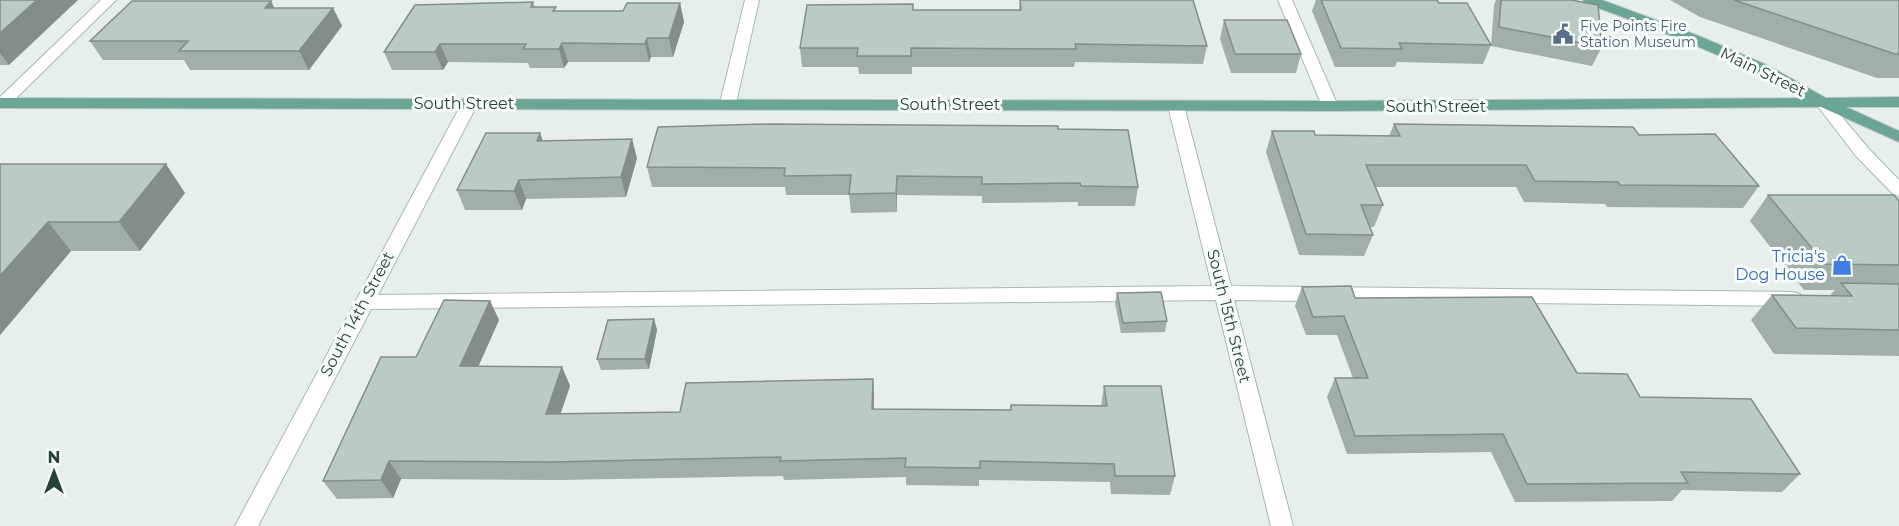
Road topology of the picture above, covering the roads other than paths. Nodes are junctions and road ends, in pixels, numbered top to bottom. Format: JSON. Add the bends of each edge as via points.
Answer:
{"nodes":[{"id":1,"x":109,"y":0,"type":"edge"},
{"id":2,"x":752,"y":0,"type":"edge"},
{"id":3,"x":1286,"y":0,"type":"edge"},
{"id":4,"x":1590,"y":0,"type":"edge"},
{"id":5,"x":1,"y":102,"type":"edge"},
{"id":6,"x":1822,"y":102,"type":"junction"},
{"id":7,"x":1899,"y":102,"type":"edge"},
{"id":8,"x":470,"y":103,"type":"junction"},
{"id":9,"x":728,"y":103,"type":"junction"},
{"id":10,"x":1176,"y":106,"type":"junction"},
{"id":11,"x":1330,"y":106,"type":"junction"},
{"id":12,"x":1899,"y":136,"type":"edge"},
{"id":13,"x":1899,"y":190,"type":"edge"},
{"id":14,"x":1224,"y":293,"type":"junction"},
{"id":15,"x":1816,"y":299,"type":"edge"},
{"id":16,"x":364,"y":302,"type":"junction"},
{"id":17,"x":246,"y":526,"type":"edge"},
{"id":18,"x":1282,"y":526,"type":"edge"}],
"edges":[{"from":1,"to":5,"type":"street"},
{"from":2,"to":9,"type":"street"},
{"from":3,"to":11,"type":"street"},
{"from":4,"to":6,"type":"main road","name":"Main Street","via":[[1764,69]]},
{"from":5,"to":8,"type":"main road","name":"South Street"},
{"from":6,"to":7,"type":"main road","name":"South Street"},
{"from":6,"to":11,"type":"main road","name":"South Street"},
{"from":6,"to":12,"type":"main road","name":"Main Street"},
{"from":6,"to":13,"type":"street"},
{"from":8,"to":9,"type":"main road","name":"South Street"},
{"from":8,"to":16,"type":"street","name":"South 14th Street"},
{"from":9,"to":10,"type":"main road","name":"South Street"},
{"from":10,"to":11,"type":"main road","name":"South Street"},
{"from":10,"to":14,"type":"street","name":"South 15th Street"},
{"from":14,"to":15,"type":"street"},
{"from":14,"to":16,"type":"street"},
{"from":14,"to":18,"type":"street","name":"South 15th Street"},
{"from":16,"to":17,"type":"street","name":"South 14th Street"}]}
